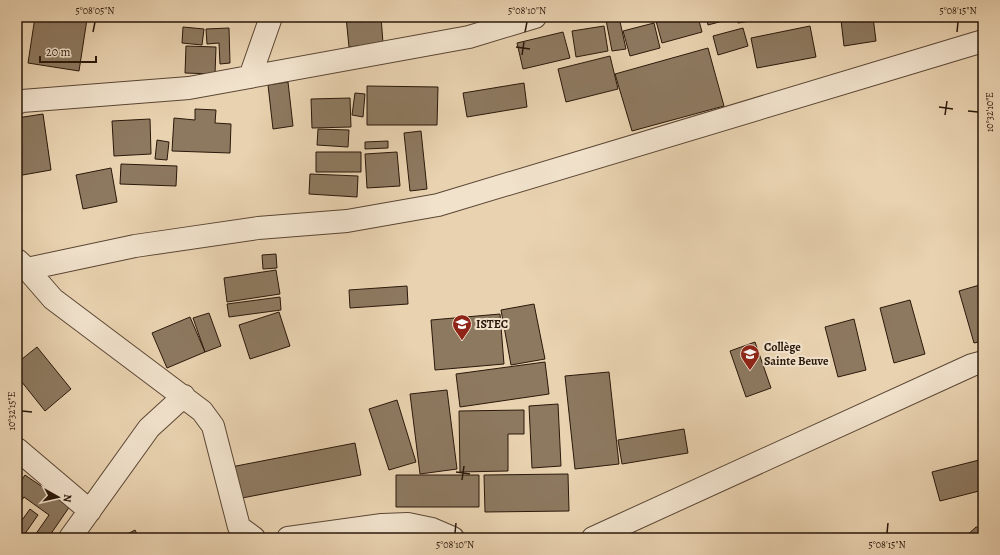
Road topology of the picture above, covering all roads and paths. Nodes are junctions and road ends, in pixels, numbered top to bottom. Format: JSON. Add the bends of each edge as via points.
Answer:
{"nodes":[{"id":1,"x":271,"y":17,"type":"edge"},
{"id":2,"x":535,"y":17,"type":"edge"},
{"id":3,"x":983,"y":41,"type":"edge"},
{"id":4,"x":250,"y":77,"type":"junction"},
{"id":5,"x":17,"y":103,"type":"edge"},
{"id":6,"x":22,"y":264,"type":"edge"},
{"id":7,"x":983,"y":362,"type":"edge"},
{"id":8,"x":184,"y":396,"type":"junction"},
{"id":9,"x":17,"y":449,"type":"edge"},
{"id":10,"x":90,"y":511,"type":"junction"},
{"id":11,"x":70,"y":538,"type":"edge"},
{"id":12,"x":253,"y":538,"type":"edge"},
{"id":13,"x":288,"y":538,"type":"edge"},
{"id":14,"x":453,"y":538,"type":"edge"},
{"id":15,"x":593,"y":538,"type":"edge"}],
"edges":[{"from":1,"to":4,"type":"street"},
{"from":2,"to":4,"type":"street","via":[[469,37]]},
{"from":3,"to":6,"type":"street","via":[[438,205],[347,221],[258,228]]},
{"from":4,"to":5,"type":"street","via":[[188,88]]},
{"from":6,"to":8,"type":"street","via":[[53,299]]},
{"from":7,"to":15,"type":"street"},
{"from":8,"to":10,"type":"street","via":[[149,428]]},
{"from":8,"to":12,"type":"street","via":[[213,426],[239,527]]},
{"from":9,"to":10,"type":"street"},
{"from":10,"to":11,"type":"street"},
{"from":13,"to":14,"type":"street","via":[[382,525],[408,524],[432,529]]}]}
